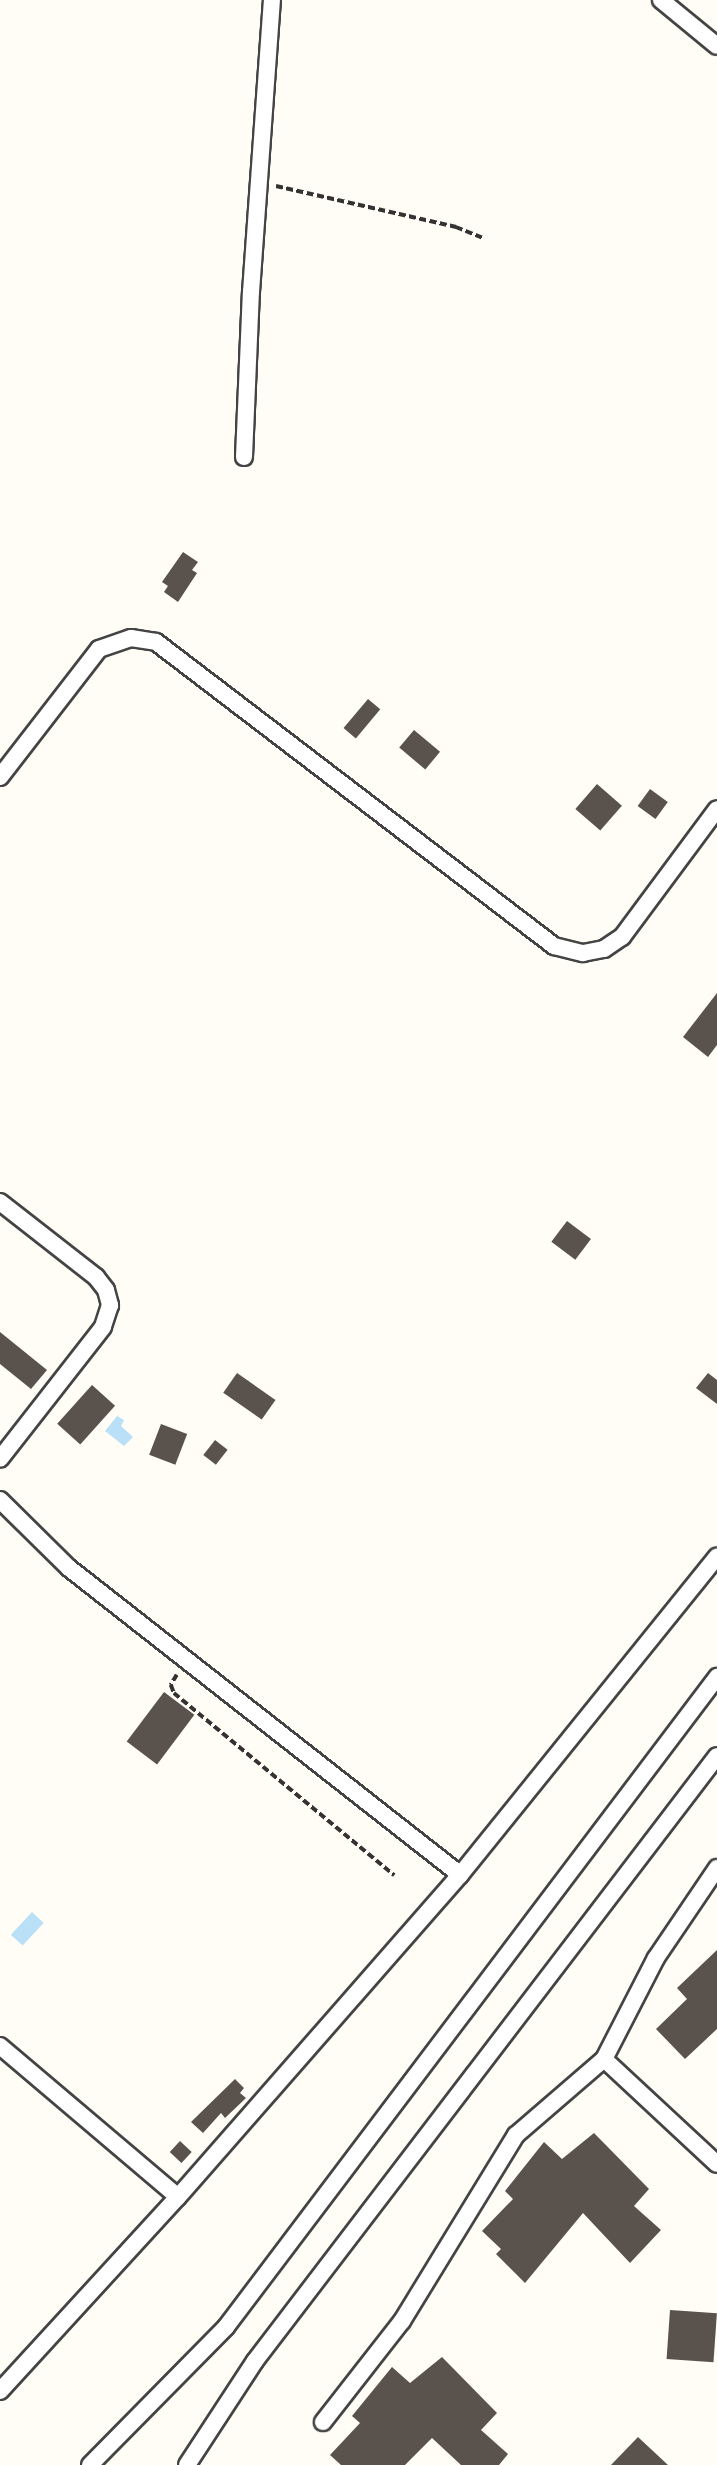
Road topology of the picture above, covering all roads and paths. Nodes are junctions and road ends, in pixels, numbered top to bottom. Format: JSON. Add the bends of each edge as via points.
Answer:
{"nodes":[{"id":1,"x":272,"y":0,"type":"edge"},
{"id":2,"x":661,"y":0,"type":"edge"},
{"id":3,"x":717,"y":46,"type":"edge"},
{"id":4,"x":261,"y":181,"type":"junction"},
{"id":5,"x":485,"y":239,"type":"dead end"},
{"id":6,"x":244,"y":457,"type":"dead end"},
{"id":7,"x":0,"y":777,"type":"edge"},
{"id":8,"x":717,"y":809,"type":"edge"},
{"id":9,"x":0,"y":1202,"type":"edge"},
{"id":10,"x":0,"y":1459,"type":"edge"},
{"id":11,"x":0,"y":1500,"type":"edge"},
{"id":12,"x":717,"y":1557,"type":"edge"},
{"id":13,"x":187,"y":1662,"type":"junction"},
{"id":14,"x":717,"y":1677,"type":"edge"},
{"id":15,"x":717,"y":1756,"type":"edge"},
{"id":16,"x":717,"y":1868,"type":"edge"},
{"id":17,"x":394,"y":1875,"type":"dead end"},
{"id":18,"x":460,"y":1875,"type":"junction"},
{"id":19,"x":0,"y":2046,"type":"edge"},
{"id":20,"x":604,"y":2059,"type":"junction"},
{"id":21,"x":717,"y":2164,"type":"edge"},
{"id":22,"x":178,"y":2197,"type":"junction"},
{"id":23,"x":0,"y":2391,"type":"edge"},
{"id":24,"x":323,"y":2422,"type":"dead end"},
{"id":25,"x":90,"y":2465,"type":"edge"},
{"id":26,"x":187,"y":2465,"type":"edge"}],
"edges":[{"from":1,"to":4,"type":"street"},
{"from":2,"to":3,"type":"street"},
{"from":4,"to":5,"type":"path","via":[[456,227]]},
{"from":4,"to":6,"type":"street"},
{"from":7,"to":8,"type":"street","via":[[99,649],[131,638],[156,642],[554,946],[583,953],[604,949],[622,937]]},
{"from":9,"to":10,"type":"street","via":[[96,1277],[110,1305],[103,1327]]},
{"from":11,"to":13,"type":"street","via":[[48,1550]]},
{"from":12,"to":18,"type":"street"},
{"from":13,"to":17,"type":"path","via":[[172,1680],[174,1693]]},
{"from":13,"to":18,"type":"street"},
{"from":14,"to":25,"type":"street","via":[[226,2327]]},
{"from":15,"to":26,"type":"street","via":[[255,2361]]},
{"from":16,"to":20,"type":"street","via":[[656,1958]]},
{"from":18,"to":22,"type":"street"},
{"from":19,"to":22,"type":"street"},
{"from":20,"to":21,"type":"street"},
{"from":20,"to":24,"type":"street","via":[[516,2135],[402,2321]]},
{"from":22,"to":23,"type":"street"}]}
